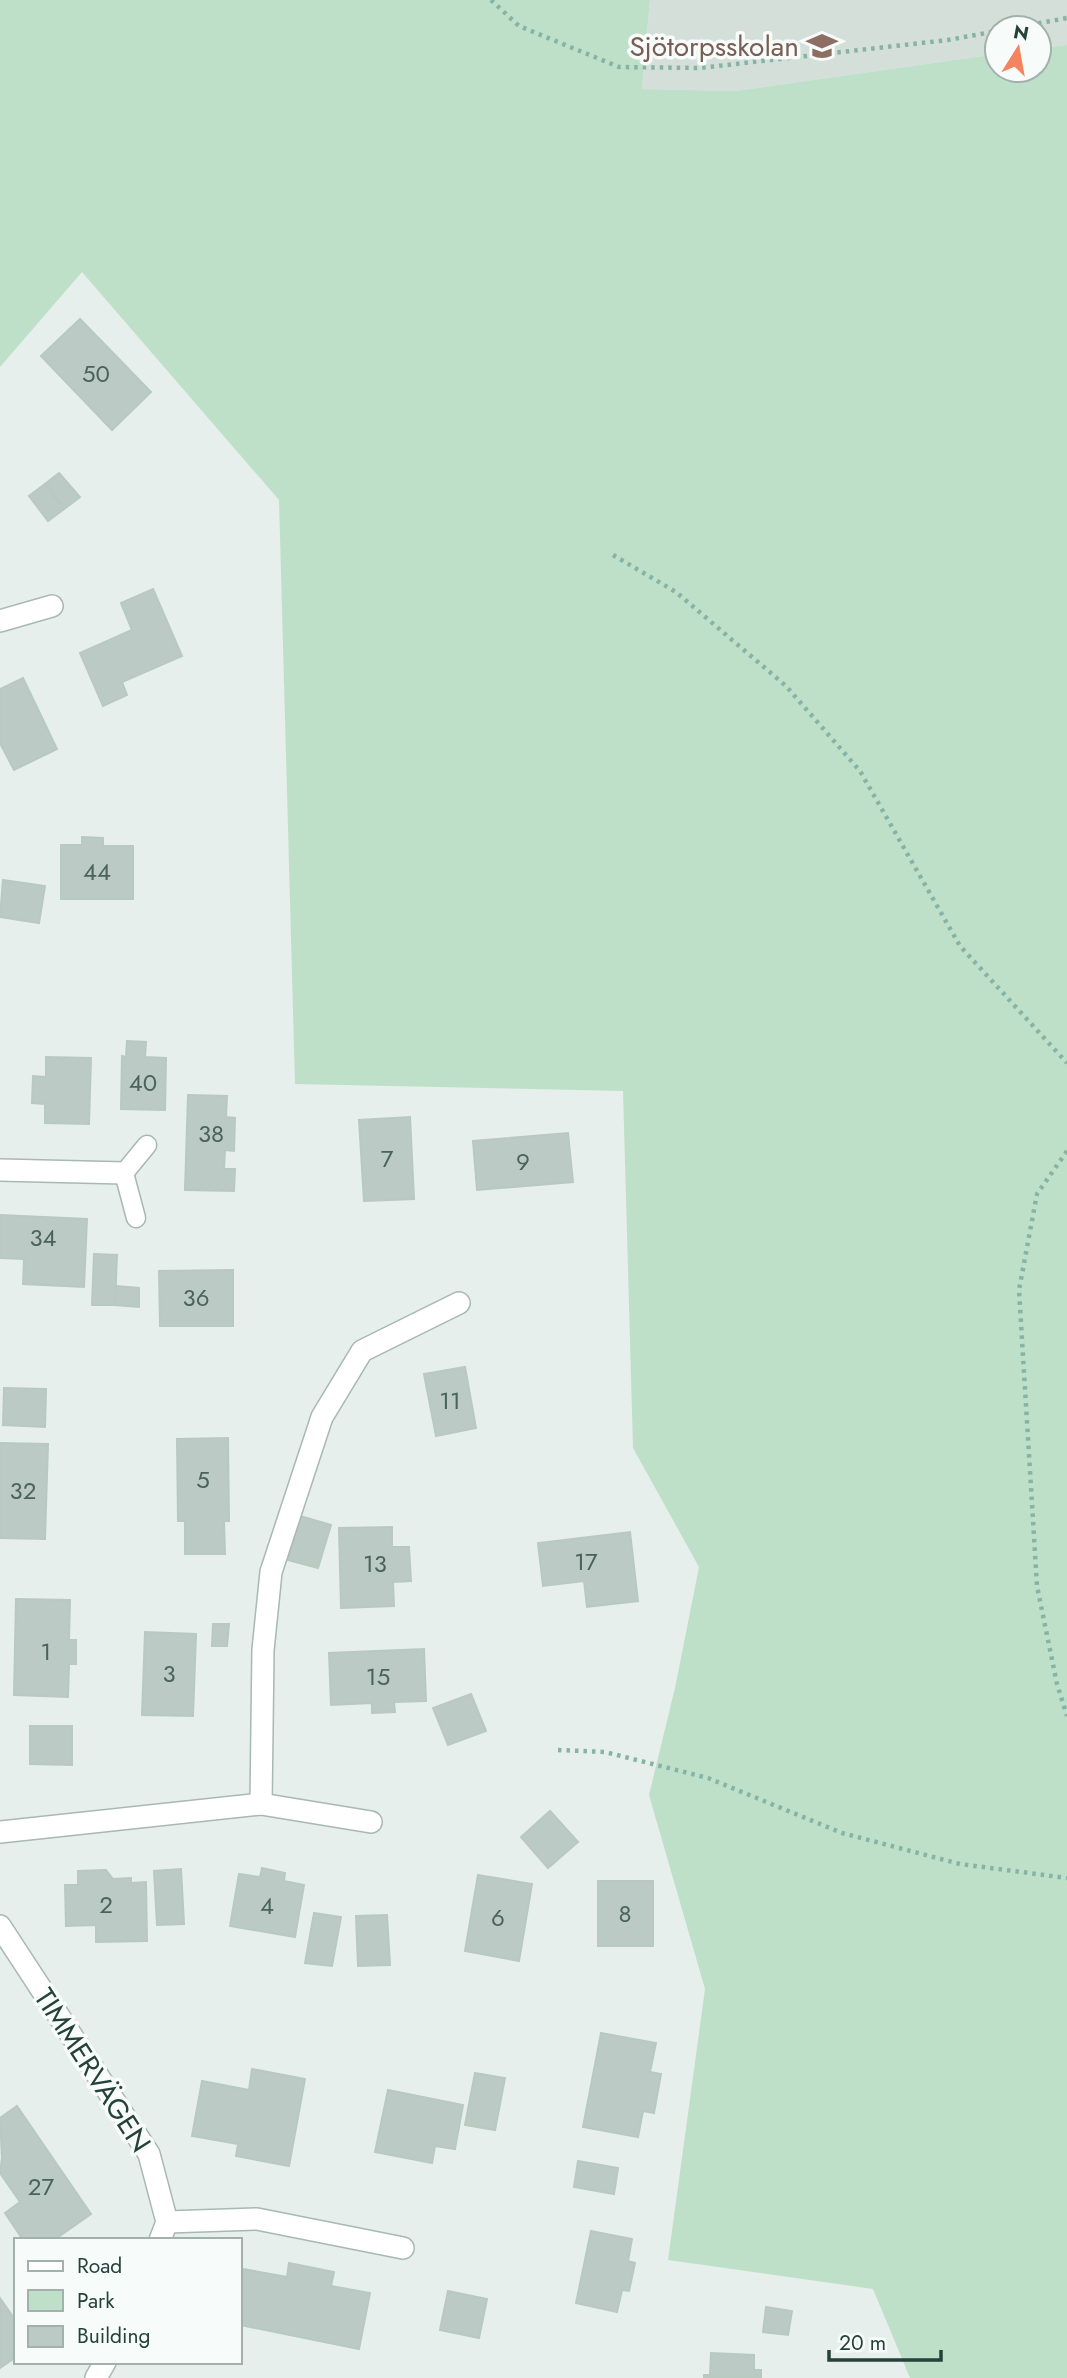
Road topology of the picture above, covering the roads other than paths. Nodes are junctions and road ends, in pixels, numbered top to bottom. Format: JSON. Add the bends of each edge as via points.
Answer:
{"nodes":[{"id":1,"x":52,"y":606,"type":"dead end"},
{"id":2,"x":0,"y":621,"type":"edge"},
{"id":3,"x":147,"y":1145,"type":"dead end"},
{"id":4,"x":0,"y":1170,"type":"edge"},
{"id":5,"x":124,"y":1173,"type":"junction"},
{"id":6,"x":136,"y":1218,"type":"dead end"},
{"id":7,"x":459,"y":1303,"type":"dead end"},
{"id":8,"x":261,"y":1804,"type":"junction"},
{"id":9,"x":371,"y":1822,"type":"dead end"},
{"id":10,"x":0,"y":1832,"type":"edge"},
{"id":11,"x":0,"y":1926,"type":"edge"},
{"id":12,"x":164,"y":2231,"type":"edge"},
{"id":13,"x":403,"y":2248,"type":"dead end"}],
"edges":[{"from":1,"to":2,"type":"street"},
{"from":3,"to":5,"type":"lane"},
{"from":4,"to":5,"type":"street"},
{"from":5,"to":6,"type":"lane"},
{"from":7,"to":8,"type":"street","via":[[362,1352],[322,1418],[271,1572],[262,1650]]},
{"from":8,"to":9,"type":"street"},
{"from":8,"to":10,"type":"street"},
{"from":11,"to":12,"type":"street","name":"TIMMERVÄGEN","via":[[149,2154]]},
{"from":12,"to":13,"type":"street","name":"TIMMERVÄGEN","via":[[257,2219]]}]}
